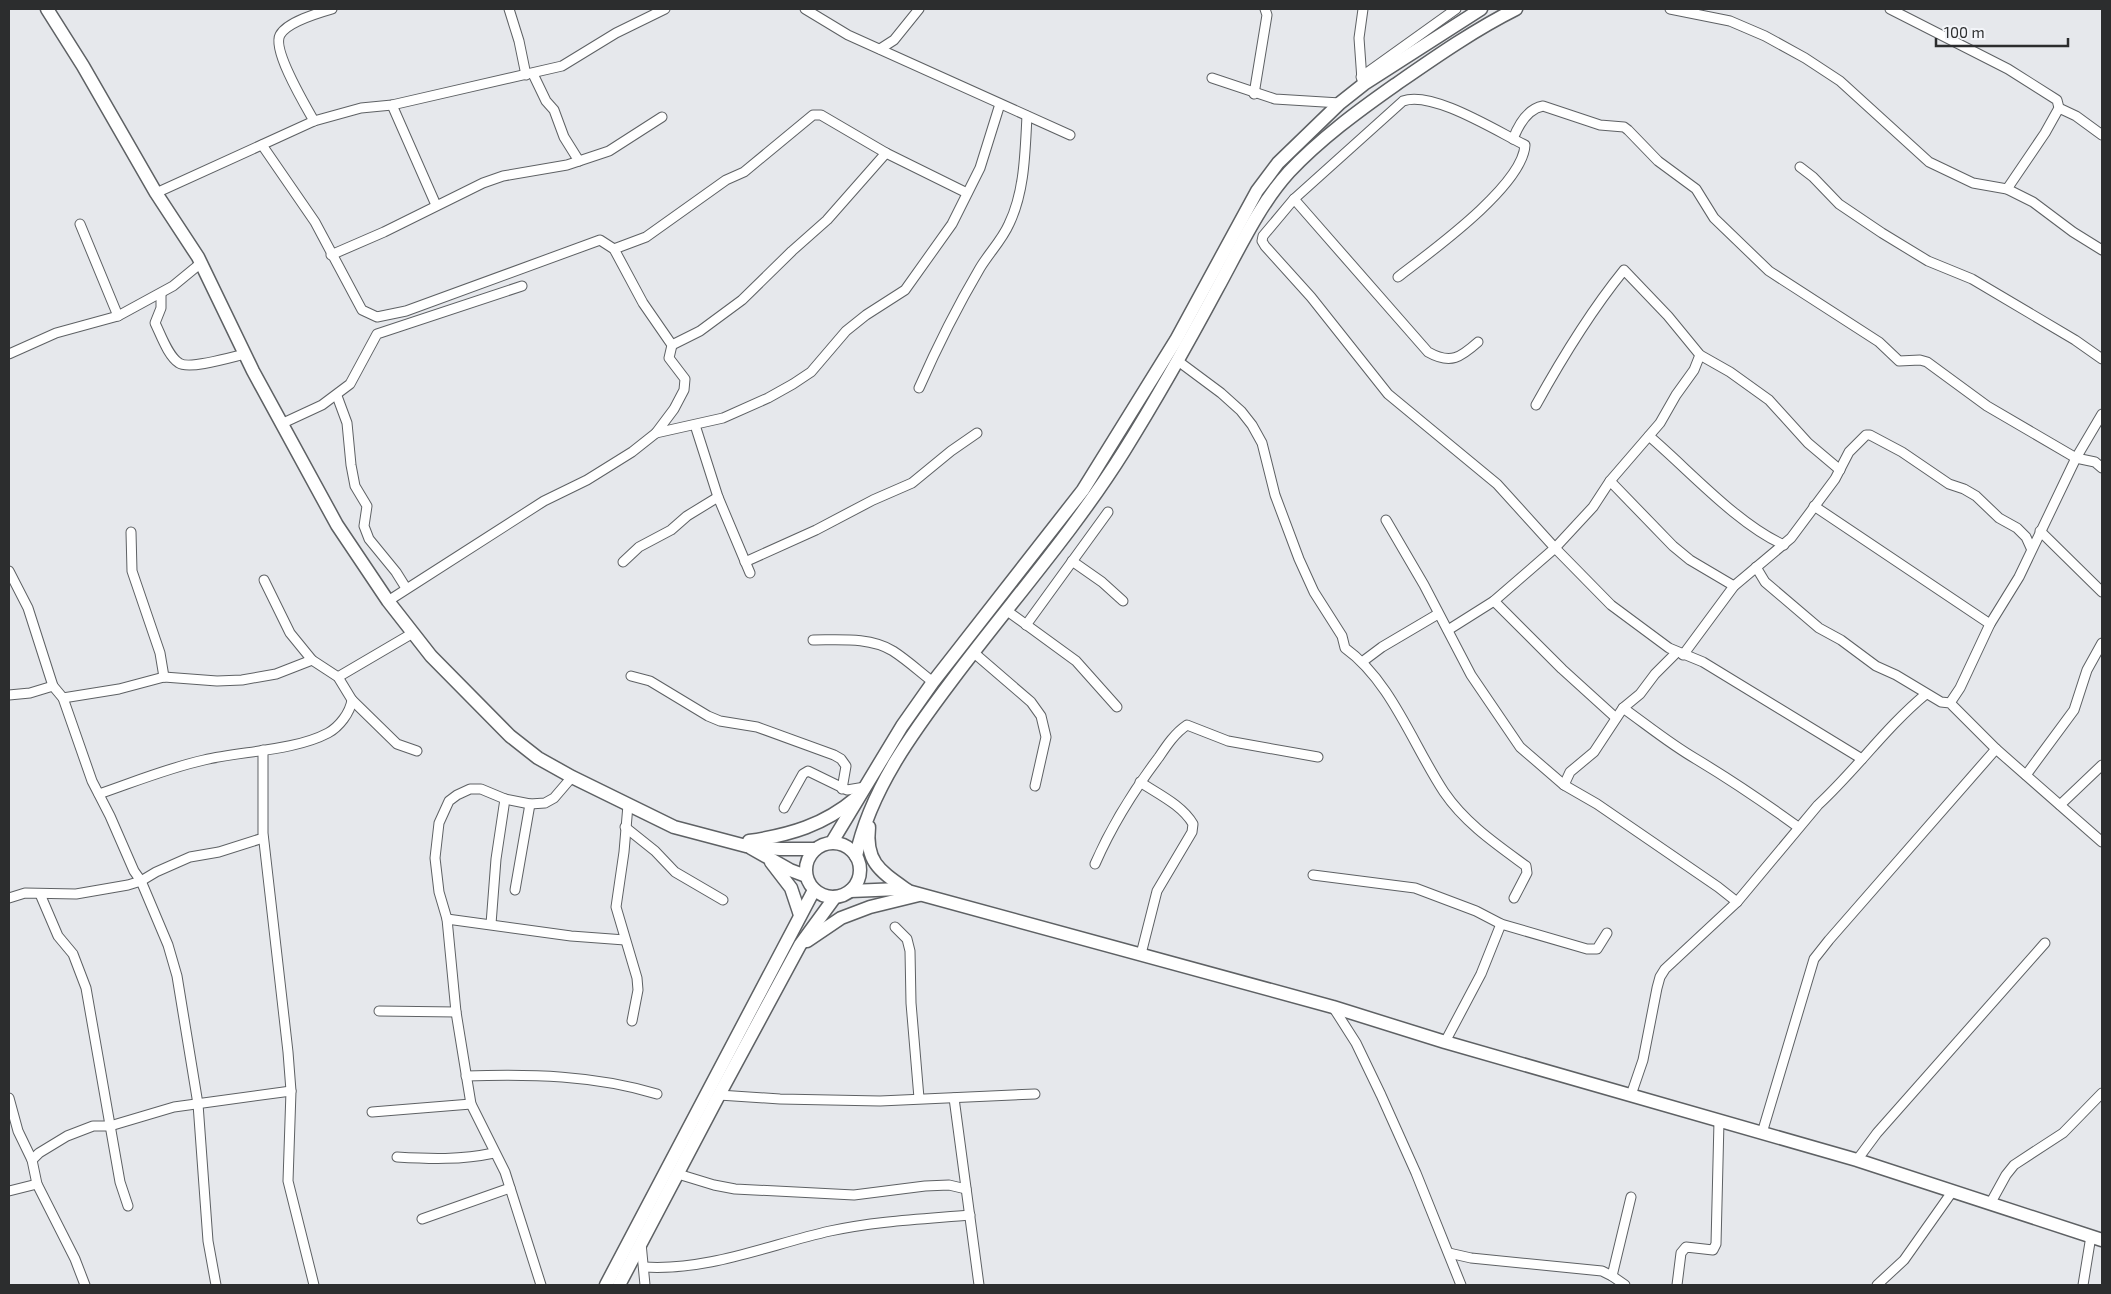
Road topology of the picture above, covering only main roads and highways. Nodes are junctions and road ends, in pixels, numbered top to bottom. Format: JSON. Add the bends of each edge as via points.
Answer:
{"nodes":[{"id":1,"x":47,"y":9,"type":"edge"},
{"id":2,"x":1481,"y":9,"type":"edge"},
{"id":3,"x":1516,"y":9,"type":"edge"},
{"id":4,"x":863,"y":790,"type":"junction"},
{"id":5,"x":871,"y":809,"type":"junction"},
{"id":6,"x":832,"y":842,"type":"junction"},
{"id":7,"x":741,"y":844,"type":"junction"},
{"id":8,"x":815,"y":849,"type":"junction"},
{"id":9,"x":768,"y":858,"type":"junction"},
{"id":10,"x":858,"y":859,"type":"junction"},
{"id":11,"x":806,"y":876,"type":"junction"},
{"id":12,"x":814,"y":890,"type":"junction"},
{"id":13,"x":904,"y":890,"type":"junction"},
{"id":14,"x":850,"y":891,"type":"junction"},
{"id":15,"x":922,"y":894,"type":"junction"},
{"id":16,"x":835,"y":897,"type":"junction"},
{"id":17,"x":800,"y":915,"type":"junction"},
{"id":18,"x":800,"y":945,"type":"junction"},
{"id":19,"x":2096,"y":1238,"type":"edge"},
{"id":20,"x":606,"y":1285,"type":"edge"},
{"id":21,"x":619,"y":1285,"type":"edge"}],
"edges":[{"from":1,"to":7,"type":"main road","via":[[201,263],[281,424],[337,526],[413,633],[455,682],[510,736],[538,758],[674,827]]},
{"from":2,"to":4,"type":"main road","via":[[1362,81],[1288,152],[1266,178],[1176,340],[1083,490],[934,682],[902,726]]},
{"from":3,"to":5,"type":"main road","via":[[1425,64],[1364,107],[1318,145],[1275,190],[1124,452],[923,719]]},
{"from":4,"to":6,"type":"main road"},
{"from":4,"to":7,"type":"main road","via":[[829,818],[812,827]]},
{"from":5,"to":10,"type":"main road","via":[[861,834]]},
{"from":5,"to":13,"type":"main road","via":[[868,836],[871,856],[882,872]]},
{"from":6,"to":8,"type":"main road"},
{"from":6,"to":10,"type":"main road","via":[[844,845]]},
{"from":7,"to":8,"type":"main road"},
{"from":7,"to":9,"type":"main road"},
{"from":8,"to":11,"type":"main road","via":[[808,858]]},
{"from":9,"to":11,"type":"main road"},
{"from":9,"to":17,"type":"main road","via":[[791,888]]},
{"from":10,"to":13,"type":"main road"},
{"from":10,"to":14,"type":"main road","via":[[858,881]]},
{"from":11,"to":12,"type":"main road"},
{"from":12,"to":16,"type":"main road"},
{"from":12,"to":17,"type":"main road"},
{"from":13,"to":14,"type":"main road"},
{"from":13,"to":15,"type":"main road"},
{"from":14,"to":16,"type":"main road"},
{"from":15,"to":18,"type":"main road","via":[[870,906],[841,918]]},
{"from":15,"to":19,"type":"main road","via":[[1333,1007],[1857,1160]]},
{"from":16,"to":18,"type":"main road"},
{"from":17,"to":20,"type":"main road"},
{"from":18,"to":21,"type":"main road"}]}
